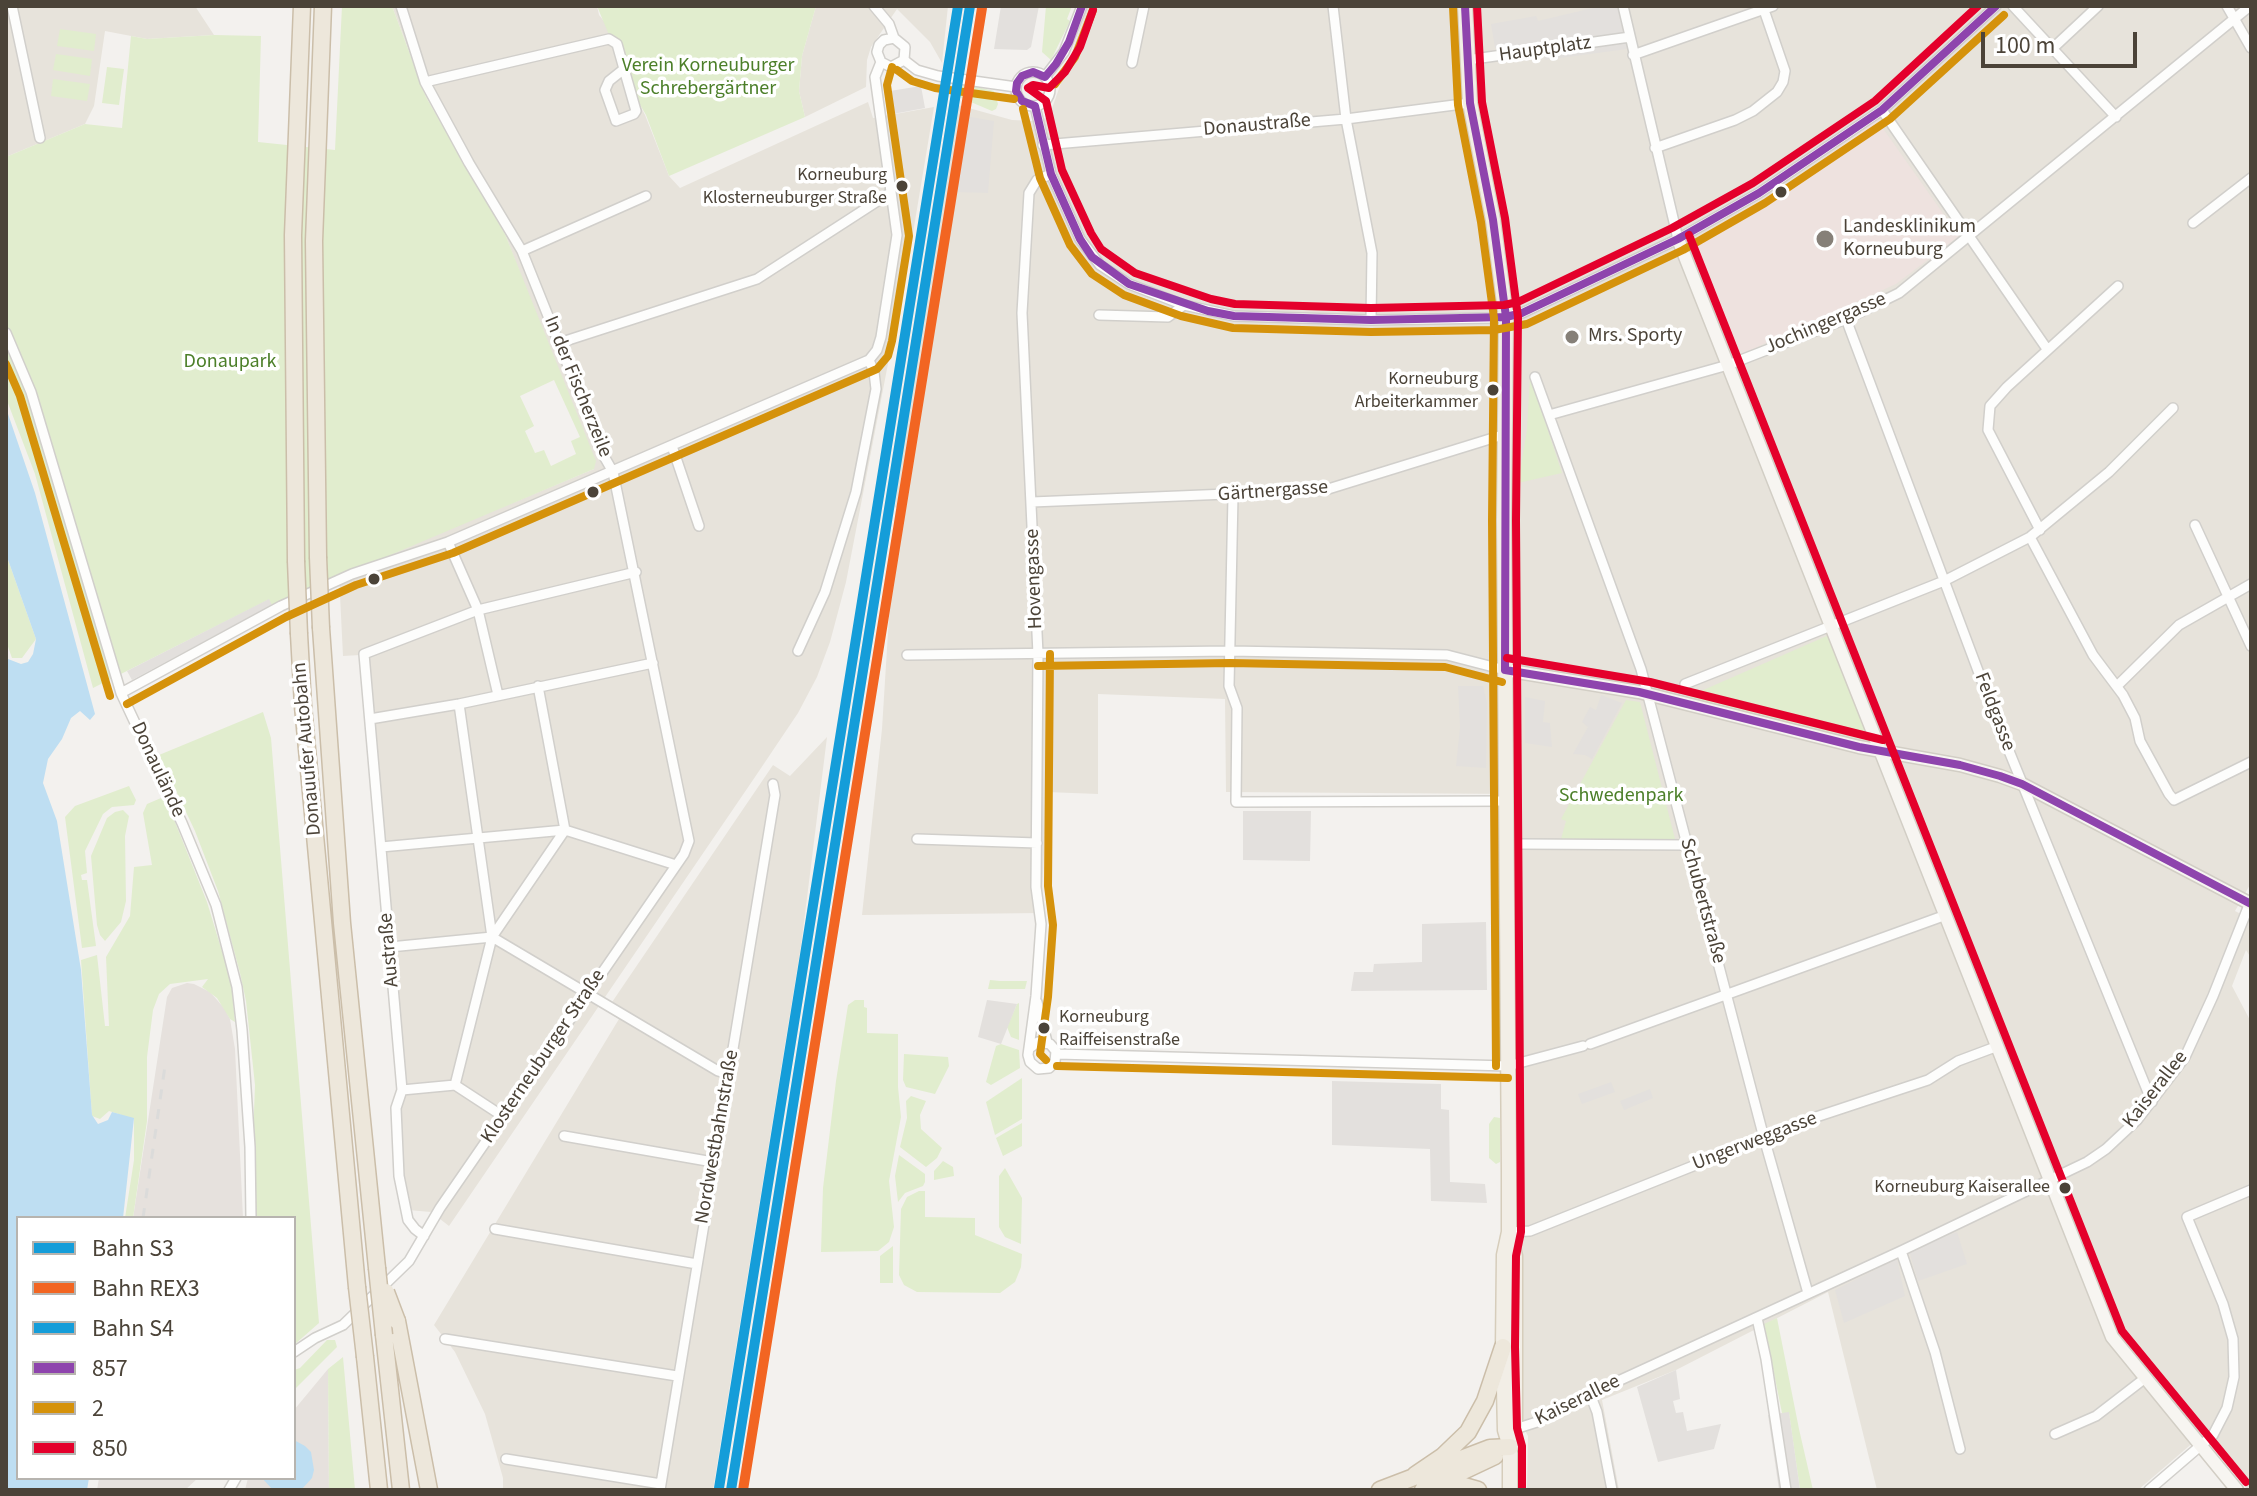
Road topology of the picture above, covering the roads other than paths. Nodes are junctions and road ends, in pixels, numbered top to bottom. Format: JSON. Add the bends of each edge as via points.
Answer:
{"nodes":[{"id":1,"x":12,"y":6,"type":"edge"},
{"id":2,"x":302,"y":6,"type":"edge"},
{"id":3,"x":323,"y":6,"type":"edge"},
{"id":4,"x":401,"y":6,"type":"edge"},
{"id":5,"x":874,"y":6,"type":"edge"},
{"id":6,"x":1082,"y":6,"type":"edge"},
{"id":7,"x":1144,"y":6,"type":"edge"},
{"id":8,"x":1333,"y":6,"type":"edge"},
{"id":9,"x":1465,"y":6,"type":"edge"},
{"id":10,"x":1623,"y":6,"type":"edge"},
{"id":11,"x":1996,"y":6,"type":"edge"},
{"id":12,"x":2013,"y":6,"type":"edge"},
{"id":13,"x":2098,"y":6,"type":"edge"},
{"id":14,"x":2227,"y":6,"type":"edge"},
{"id":15,"x":2250,"y":6,"type":"edge"},
{"id":16,"x":1768,"y":8,"type":"edge"},
{"id":17,"x":2234,"y":17,"type":"junction"},
{"id":18,"x":1630,"y":37,"type":"junction"},
{"id":19,"x":894,"y":38,"type":"junction"},
{"id":20,"x":2251,"y":48,"type":"edge"},
{"id":21,"x":2052,"y":49,"type":"junction"},
{"id":22,"x":1633,"y":55,"type":"junction"},
{"id":23,"x":904,"y":60,"type":"junction"},
{"id":24,"x":1467,"y":60,"type":"junction"},
{"id":25,"x":881,"y":62,"type":"junction"},
{"id":26,"x":1132,"y":63,"type":"dead end"},
{"id":27,"x":624,"y":69,"type":"junction"},
{"id":28,"x":1045,"y":77,"type":"junction"},
{"id":29,"x":425,"y":82,"type":"junction"},
{"id":30,"x":1016,"y":87,"type":"junction"},
{"id":31,"x":1470,"y":103,"type":"junction"},
{"id":32,"x":1035,"y":106,"type":"junction"},
{"id":33,"x":1882,"y":110,"type":"junction"},
{"id":34,"x":2116,"y":117,"type":"junction"},
{"id":35,"x":1346,"y":119,"type":"junction"},
{"id":36,"x":40,"y":138,"type":"dead end"},
{"id":37,"x":1043,"y":145,"type":"junction"},
{"id":38,"x":1655,"y":148,"type":"junction"},
{"id":39,"x":1051,"y":174,"type":"junction"},
{"id":40,"x":2251,"y":178,"type":"edge"},
{"id":41,"x":890,"y":193,"type":"junction"},
{"id":42,"x":646,"y":196,"type":"dead end"},
{"id":43,"x":2193,"y":223,"type":"dead end"},
{"id":44,"x":1971,"y":236,"type":"junction"},
{"id":45,"x":1678,"y":239,"type":"junction"},
{"id":46,"x":522,"y":251,"type":"junction"},
{"id":47,"x":2118,"y":286,"type":"dead end"},
{"id":48,"x":1184,"y":305,"type":"junction"},
{"id":49,"x":1099,"y":315,"type":"dead end"},
{"id":50,"x":1506,"y":317,"type":"junction"},
{"id":51,"x":1846,"y":319,"type":"junction"},
{"id":52,"x":1371,"y":320,"type":"junction"},
{"id":53,"x":6,"y":333,"type":"edge"},
{"id":54,"x":559,"y":343,"type":"junction"},
{"id":55,"x":2047,"y":349,"type":"junction"},
{"id":56,"x":869,"y":360,"type":"junction"},
{"id":57,"x":1728,"y":365,"type":"junction"},
{"id":58,"x":1535,"y":377,"type":"dead end"},
{"id":59,"x":2173,"y":408,"type":"dead end"},
{"id":60,"x":1549,"y":415,"type":"junction"},
{"id":61,"x":1506,"y":434,"type":"junction"},
{"id":62,"x":672,"y":446,"type":"junction"},
{"id":63,"x":613,"y":472,"type":"junction"},
{"id":64,"x":1233,"y":496,"type":"junction"},
{"id":65,"x":1032,"y":502,"type":"junction"},
{"id":66,"x":2195,"y":525,"type":"dead end"},
{"id":67,"x":699,"y":526,"type":"dead end"},
{"id":68,"x":2040,"y":530,"type":"junction"},
{"id":69,"x":2030,"y":537,"type":"junction"},
{"id":70,"x":448,"y":542,"type":"junction"},
{"id":71,"x":636,"y":572,"type":"junction"},
{"id":72,"x":1944,"y":581,"type":"junction"},
{"id":73,"x":2251,"y":584,"type":"edge"},
{"id":74,"x":2228,"y":596,"type":"junction"},
{"id":75,"x":478,"y":610,"type":"junction"},
{"id":76,"x":1831,"y":627,"type":"junction"},
{"id":77,"x":2251,"y":646,"type":"edge"},
{"id":78,"x":798,"y":651,"type":"dead end"},
{"id":79,"x":1230,"y":651,"type":"junction"},
{"id":80,"x":1038,"y":654,"type":"junction"},
{"id":81,"x":907,"y":655,"type":"dead end"},
{"id":82,"x":653,"y":663,"type":"junction"},
{"id":83,"x":1505,"y":670,"type":"junction"},
{"id":84,"x":1685,"y":684,"type":"dead end"},
{"id":85,"x":538,"y":686,"type":"junction"},
{"id":86,"x":2117,"y":686,"type":"junction"},
{"id":87,"x":121,"y":693,"type":"junction"},
{"id":88,"x":1647,"y":694,"type":"junction"},
{"id":89,"x":498,"y":695,"type":"junction"},
{"id":90,"x":459,"y":704,"type":"junction"},
{"id":91,"x":370,"y":719,"type":"junction"},
{"id":92,"x":1880,"y":752,"type":"junction"},
{"id":93,"x":2251,"y":762,"type":"edge"},
{"id":94,"x":773,"y":784,"type":"dead end"},
{"id":95,"x":2022,"y":784,"type":"junction"},
{"id":96,"x":1506,"y":801,"type":"junction"},
{"id":97,"x":565,"y":830,"type":"junction"},
{"id":98,"x":479,"y":839,"type":"junction"},
{"id":99,"x":917,"y":839,"type":"dead end"},
{"id":100,"x":689,"y":841,"type":"joint"},
{"id":101,"x":1037,"y":843,"type":"junction"},
{"id":102,"x":1521,"y":844,"type":"dead end"},
{"id":103,"x":1687,"y":845,"type":"junction"},
{"id":104,"x":381,"y":847,"type":"junction"},
{"id":105,"x":676,"y":865,"type":"junction"},
{"id":106,"x":2250,"y":903,"type":"edge"},
{"id":107,"x":1946,"y":915,"type":"junction"},
{"id":108,"x":492,"y":937,"type":"junction"},
{"id":109,"x":390,"y":947,"type":"junction"},
{"id":110,"x":586,"y":993,"type":"junction"},
{"id":111,"x":1726,"y":995,"type":"junction"},
{"id":112,"x":1036,"y":996,"type":"junction"},
{"id":113,"x":1047,"y":1042,"type":"junction"},
{"id":114,"x":1998,"y":1046,"type":"junction"},
{"id":115,"x":1031,"y":1047,"type":"junction"},
{"id":116,"x":1057,"y":1054,"type":"junction"},
{"id":117,"x":1508,"y":1066,"type":"junction"},
{"id":118,"x":729,"y":1074,"type":"junction"},
{"id":119,"x":455,"y":1085,"type":"junction"},
{"id":120,"x":402,"y":1090,"type":"junction"},
{"id":121,"x":2152,"y":1102,"type":"junction"},
{"id":122,"x":504,"y":1117,"type":"junction"},
{"id":123,"x":564,"y":1136,"type":"dead end"},
{"id":124,"x":1764,"y":1138,"type":"junction"},
{"id":125,"x":713,"y":1162,"type":"junction"},
{"id":126,"x":2048,"y":1179,"type":"junction"},
{"id":127,"x":2251,"y":1190,"type":"edge"},
{"id":128,"x":251,"y":1216,"type":"edge"},
{"id":129,"x":495,"y":1229,"type":"dead end"},
{"id":130,"x":1509,"y":1232,"type":"junction"},
{"id":131,"x":424,"y":1236,"type":"junction"},
{"id":132,"x":1901,"y":1251,"type":"junction"},
{"id":133,"x":697,"y":1264,"type":"junction"},
{"id":134,"x":377,"y":1268,"type":"junction"},
{"id":135,"x":1808,"y":1293,"type":"junction"},
{"id":136,"x":1757,"y":1318,"type":"junction"},
{"id":137,"x":445,"y":1339,"type":"dead end"},
{"id":138,"x":1503,"y":1347,"type":"junction"},
{"id":139,"x":296,"y":1351,"type":"edge"},
{"id":140,"x":677,"y":1376,"type":"junction"},
{"id":141,"x":2144,"y":1379,"type":"junction"},
{"id":142,"x":1590,"y":1394,"type":"junction"},
{"id":143,"x":1520,"y":1428,"type":"junction"},
{"id":144,"x":2055,"y":1434,"type":"dead end"},
{"id":145,"x":2201,"y":1445,"type":"junction"},
{"id":146,"x":1510,"y":1447,"type":"junction"},
{"id":147,"x":1960,"y":1449,"type":"dead end"},
{"id":148,"x":506,"y":1459,"type":"dead end"},
{"id":149,"x":1424,"y":1484,"type":"edge"},
{"id":150,"x":660,"y":1487,"type":"edge"},
{"id":151,"x":379,"y":1490,"type":"edge"},
{"id":152,"x":401,"y":1490,"type":"edge"},
{"id":153,"x":429,"y":1490,"type":"edge"},
{"id":154,"x":1380,"y":1490,"type":"edge"},
{"id":155,"x":1478,"y":1490,"type":"edge"},
{"id":156,"x":1510,"y":1490,"type":"edge"},
{"id":157,"x":1612,"y":1490,"type":"edge"},
{"id":158,"x":1786,"y":1490,"type":"edge"},
{"id":159,"x":2149,"y":1490,"type":"edge"},
{"id":160,"x":2237,"y":1490,"type":"edge"}],
"edges":[{"from":1,"to":36,"type":"street"},
{"from":2,"to":151,"type":"highway","name":"Donauufer Autobahn","bridge":true,"via":[[293,251],[299,634]]},
{"from":3,"to":134,"type":"highway","name":"Donauufer Autobahn","bridge":true,"via":[[314,271],[321,628],[338,876]]},
{"from":4,"to":29,"type":"street","name":"In der Fischerzeile"},
{"from":5,"to":19,"type":"street"},
{"from":6,"to":28,"type":"street","via":[[1069,42]]},
{"from":7,"to":26,"type":"street"},
{"from":8,"to":35,"type":"street"},
{"from":9,"to":24,"type":"main road"},
{"from":10,"to":18,"type":"street"},
{"from":11,"to":33,"type":"street"},
{"from":12,"to":21,"type":"street"},
{"from":13,"to":21,"type":"street"},
{"from":14,"to":17,"type":"street"},
{"from":15,"to":17,"type":"street","name":"Jochingergasse"},
{"from":16,"to":22,"type":"street"},
{"from":16,"to":38,"type":"street","via":[[1785,71],[1777,92],[1735,120]]},
{"from":17,"to":20,"type":"street"},
{"from":17,"to":34,"type":"street","name":"Jochingergasse"},
{"from":18,"to":22,"type":"street"},
{"from":18,"to":24,"type":"street","name":"Hauptplatz"},
{"from":19,"to":23,"type":"street","via":[[905,47]]},
{"from":19,"to":25,"type":"street","via":[[879,45]]},
{"from":21,"to":34,"type":"street"},
{"from":22,"to":38,"type":"street"},
{"from":23,"to":25,"type":"street","via":[[891,67]]},
{"from":23,"to":30,"type":"street","via":[[938,76]]},
{"from":24,"to":31,"type":"main road"},
{"from":25,"to":41,"type":"street","via":[[875,85]]},
{"from":27,"to":27,"type":"street","via":[[636,113],[616,121],[605,90]]},
{"from":27,"to":29,"type":"street","via":[[617,44],[603,39]]},
{"from":28,"to":30,"type":"street","via":[[1026,74]]},
{"from":28,"to":32,"type":"street","via":[[1049,95]]},
{"from":29,"to":46,"type":"street","name":"In der Fischerzeile"},
{"from":30,"to":32,"type":"street","via":[[1022,101]]},
{"from":31,"to":35,"type":"street","name":"Donaustraße"},
{"from":31,"to":50,"type":"main road"},
{"from":32,"to":37,"type":"street"},
{"from":33,"to":44,"type":"street"},
{"from":33,"to":45,"type":"street","via":[[1759,193]]},
{"from":34,"to":44,"type":"street","name":"Jochingergasse"},
{"from":35,"to":37,"type":"street","name":"Donaustraße"},
{"from":35,"to":52,"type":"street","via":[[1372,253]]},
{"from":37,"to":39,"type":"street"},
{"from":38,"to":45,"type":"street"},
{"from":39,"to":48,"type":"street","via":[[1080,239],[1100,265],[1129,284]]},
{"from":39,"to":65,"type":"street","name":"Hovengasse","via":[[1037,180],[1029,193],[1023,291]]},
{"from":40,"to":43,"type":"street"},
{"from":41,"to":54,"type":"street","via":[[757,279]]},
{"from":41,"to":56,"type":"street","via":[[896,247],[881,337]]},
{"from":42,"to":46,"type":"street"},
{"from":44,"to":51,"type":"street","name":"Jochingergasse","via":[[1899,293]]},
{"from":44,"to":55,"type":"street"},
{"from":45,"to":50,"type":"street"},
{"from":45,"to":57,"type":"street"},
{"from":46,"to":54,"type":"street","name":"In der Fischerzeile"},
{"from":47,"to":55,"type":"street"},
{"from":48,"to":49,"type":"street","via":[[1168,317]]},
{"from":48,"to":52,"type":"street","via":[[1234,316]]},
{"from":50,"to":52,"type":"street"},
{"from":50,"to":61,"type":"main road"},
{"from":51,"to":57,"type":"street","name":"Jochingergasse"},
{"from":51,"to":72,"type":"street","name":"Feldgasse"},
{"from":53,"to":87,"type":"street","name":"Donaulände","via":[[31,392]]},
{"from":54,"to":63,"type":"street","name":"In der Fischerzeile"},
{"from":55,"to":68,"type":"street","via":[[1998,396],[1987,417],[1988,430]]},
{"from":56,"to":62,"type":"street"},
{"from":56,"to":78,"type":"street","via":[[876,389],[856,492],[825,592]]},
{"from":57,"to":60,"type":"street","name":"Jochingergasse"},
{"from":57,"to":76,"type":"street"},
{"from":58,"to":60,"type":"street","name":"Schubertstraße"},
{"from":59,"to":68,"type":"street"},
{"from":60,"to":88,"type":"street","name":"Schubertstraße"},
{"from":61,"to":64,"type":"street","name":"Gärtnergasse","via":[[1344,485]]},
{"from":61,"to":83,"type":"main road"},
{"from":62,"to":63,"type":"street"},
{"from":62,"to":67,"type":"street"},
{"from":63,"to":70,"type":"street"},
{"from":63,"to":71,"type":"street","name":"In der Fischerzeile"},
{"from":64,"to":65,"type":"street","name":"Gärtnergasse"},
{"from":64,"to":79,"type":"street"},
{"from":65,"to":80,"type":"street","name":"Hovengasse"},
{"from":66,"to":74,"type":"street"},
{"from":68,"to":69,"type":"street"},
{"from":69,"to":72,"type":"street"},
{"from":69,"to":86,"type":"street","via":[[2093,655]]},
{"from":70,"to":75,"type":"street"},
{"from":70,"to":87,"type":"street","via":[[352,574],[281,606]]},
{"from":71,"to":75,"type":"street"},
{"from":71,"to":82,"type":"street","name":"In der Fischerzeile"},
{"from":72,"to":76,"type":"street"},
{"from":72,"to":95,"type":"street","name":"Feldgasse"},
{"from":73,"to":74,"type":"street"},
{"from":74,"to":77,"type":"street"},
{"from":74,"to":86,"type":"street","via":[[2179,625]]},
{"from":75,"to":89,"type":"street"},
{"from":75,"to":91,"type":"street","name":"Austraße","via":[[364,654]]},
{"from":76,"to":84,"type":"street"},
{"from":76,"to":92,"type":"street"},
{"from":79,"to":80,"type":"street"},
{"from":79,"to":83,"type":"street","via":[[1447,655]]},
{"from":79,"to":96,"type":"street","via":[[1229,686],[1237,708],[1236,802]]},
{"from":80,"to":81,"type":"street"},
{"from":80,"to":101,"type":"street","name":"Hovengasse"},
{"from":82,"to":85,"type":"street"},
{"from":82,"to":100,"type":"street","name":"In der Fischerzeile"},
{"from":83,"to":88,"type":"street"},
{"from":83,"to":96,"type":"main road"},
{"from":85,"to":89,"type":"street"},
{"from":85,"to":97,"type":"street"},
{"from":86,"to":93,"type":"street","via":[[2135,718],[2140,741],[2174,800]]},
{"from":87,"to":128,"type":"street","name":"Donaulände","via":[[216,905],[232,964],[242,1030]]},
{"from":88,"to":92,"type":"street"},
{"from":88,"to":103,"type":"street","name":"Schubertstraße"},
{"from":89,"to":90,"type":"street"},
{"from":90,"to":91,"type":"street"},
{"from":90,"to":98,"type":"street"},
{"from":91,"to":104,"type":"street","name":"Austraße"},
{"from":92,"to":95,"type":"street","via":[[1960,765]]},
{"from":92,"to":107,"type":"street"},
{"from":94,"to":118,"type":"street","name":"Nordwestbahnstraße"},
{"from":95,"to":106,"type":"street"},
{"from":95,"to":121,"type":"street","name":"Feldgasse"},
{"from":96,"to":117,"type":"main road"},
{"from":97,"to":98,"type":"street"},
{"from":97,"to":105,"type":"street"},
{"from":97,"to":108,"type":"street"},
{"from":98,"to":104,"type":"street"},
{"from":98,"to":108,"type":"street"},
{"from":99,"to":101,"type":"street"},
{"from":100,"to":105,"type":"street","name":"Klosterneuburger Straße"},
{"from":101,"to":112,"type":"street","name":"Hovengasse","via":[[1041,924]]},
{"from":102,"to":103,"type":"street"},
{"from":103,"to":111,"type":"street","name":"Schubertstraße"},
{"from":104,"to":109,"type":"street","name":"Austraße"},
{"from":105,"to":110,"type":"street","name":"Klosterneuburger Straße"},
{"from":106,"to":121,"type":"street","name":"Kaiserallee","via":[[2185,1057]]},
{"from":107,"to":111,"type":"street"},
{"from":107,"to":114,"type":"street"},
{"from":108,"to":109,"type":"street"},
{"from":108,"to":110,"type":"street"},
{"from":108,"to":119,"type":"street"},
{"from":109,"to":120,"type":"street","name":"Austraße"},
{"from":110,"to":118,"type":"street"},
{"from":110,"to":122,"type":"street","name":"Klosterneuburger Straße"},
{"from":111,"to":117,"type":"street","via":[[1586,1045]]},
{"from":111,"to":124,"type":"street","name":"Schubertstraße"},
{"from":112,"to":113,"type":"street","name":"Hovengasse"},
{"from":112,"to":115,"type":"street","name":"Hovengasse"},
{"from":113,"to":115,"type":"street"},
{"from":113,"to":116,"type":"street"},
{"from":114,"to":124,"type":"street","name":"Ungerweggasse","via":[[1928,1080]]},
{"from":114,"to":126,"type":"street"},
{"from":115,"to":116,"type":"street","name":"Hovengasse","via":[[1030,1062],[1038,1069],[1051,1067]]},
{"from":116,"to":117,"type":"street"},
{"from":117,"to":130,"type":"main road"},
{"from":118,"to":125,"type":"street","name":"Nordwestbahnstraße"},
{"from":119,"to":120,"type":"street"},
{"from":119,"to":122,"type":"street"},
{"from":120,"to":131,"type":"street","name":"Austraße","via":[[396,1108],[399,1176],[408,1220]]},
{"from":121,"to":126,"type":"street","name":"Kaiserallee","via":[[2106,1149]]},
{"from":122,"to":131,"type":"street","name":"Klosterneuburger Straße"},
{"from":123,"to":125,"type":"street"},
{"from":124,"to":130,"type":"street","name":"Ungerweggasse","via":[[1530,1231]]},
{"from":124,"to":135,"type":"street","name":"Schubertstraße"},
{"from":125,"to":133,"type":"street","name":"Nordwestbahnstraße"},
{"from":126,"to":132,"type":"street","name":"Kaiserallee"},
{"from":126,"to":141,"type":"street","via":[[2112,1337]]},
{"from":127,"to":145,"type":"street","via":[[2187,1217],[2233,1339],[2234,1377],[2227,1408],[2213,1435]]},
{"from":129,"to":133,"type":"street"},
{"from":130,"to":138,"type":"main road"},
{"from":130,"to":143,"type":"main road","via":[[1515,1256]]},
{"from":131,"to":139,"type":"street","name":"Klosterneuburger Straße","via":[[399,1274],[343,1325]]},
{"from":132,"to":135,"type":"street","name":"Kaiserallee"},
{"from":132,"to":147,"type":"street"},
{"from":133,"to":140,"type":"street","name":"Nordwestbahnstraße"},
{"from":134,"to":152,"type":"highway","name":"Donauufer Autobahn","bridge":true},
{"from":134,"to":153,"type":"highway","bridge":true,"via":[[397,1321]]},
{"from":135,"to":136,"type":"street","name":"Kaiserallee"},
{"from":136,"to":142,"type":"street","name":"Kaiserallee"},
{"from":136,"to":158,"type":"street"},
{"from":137,"to":140,"type":"street"},
{"from":138,"to":146,"type":"main road"},
{"from":138,"to":149,"type":"highway","via":[[1468,1432]]},
{"from":140,"to":150,"type":"street","name":"Nordwestbahnstraße"},
{"from":141,"to":144,"type":"street","via":[[2096,1416]]},
{"from":141,"to":145,"type":"street"},
{"from":142,"to":143,"type":"street","name":"Kaiserallee"},
{"from":142,"to":157,"type":"street"},
{"from":143,"to":146,"type":"main road"},
{"from":145,"to":159,"type":"street"},
{"from":145,"to":160,"type":"street"},
{"from":146,"to":149,"type":"highway"},
{"from":146,"to":156,"type":"main road"},
{"from":148,"to":150,"type":"street"},
{"from":149,"to":154,"type":"highway"},
{"from":149,"to":155,"type":"highway"}]}
